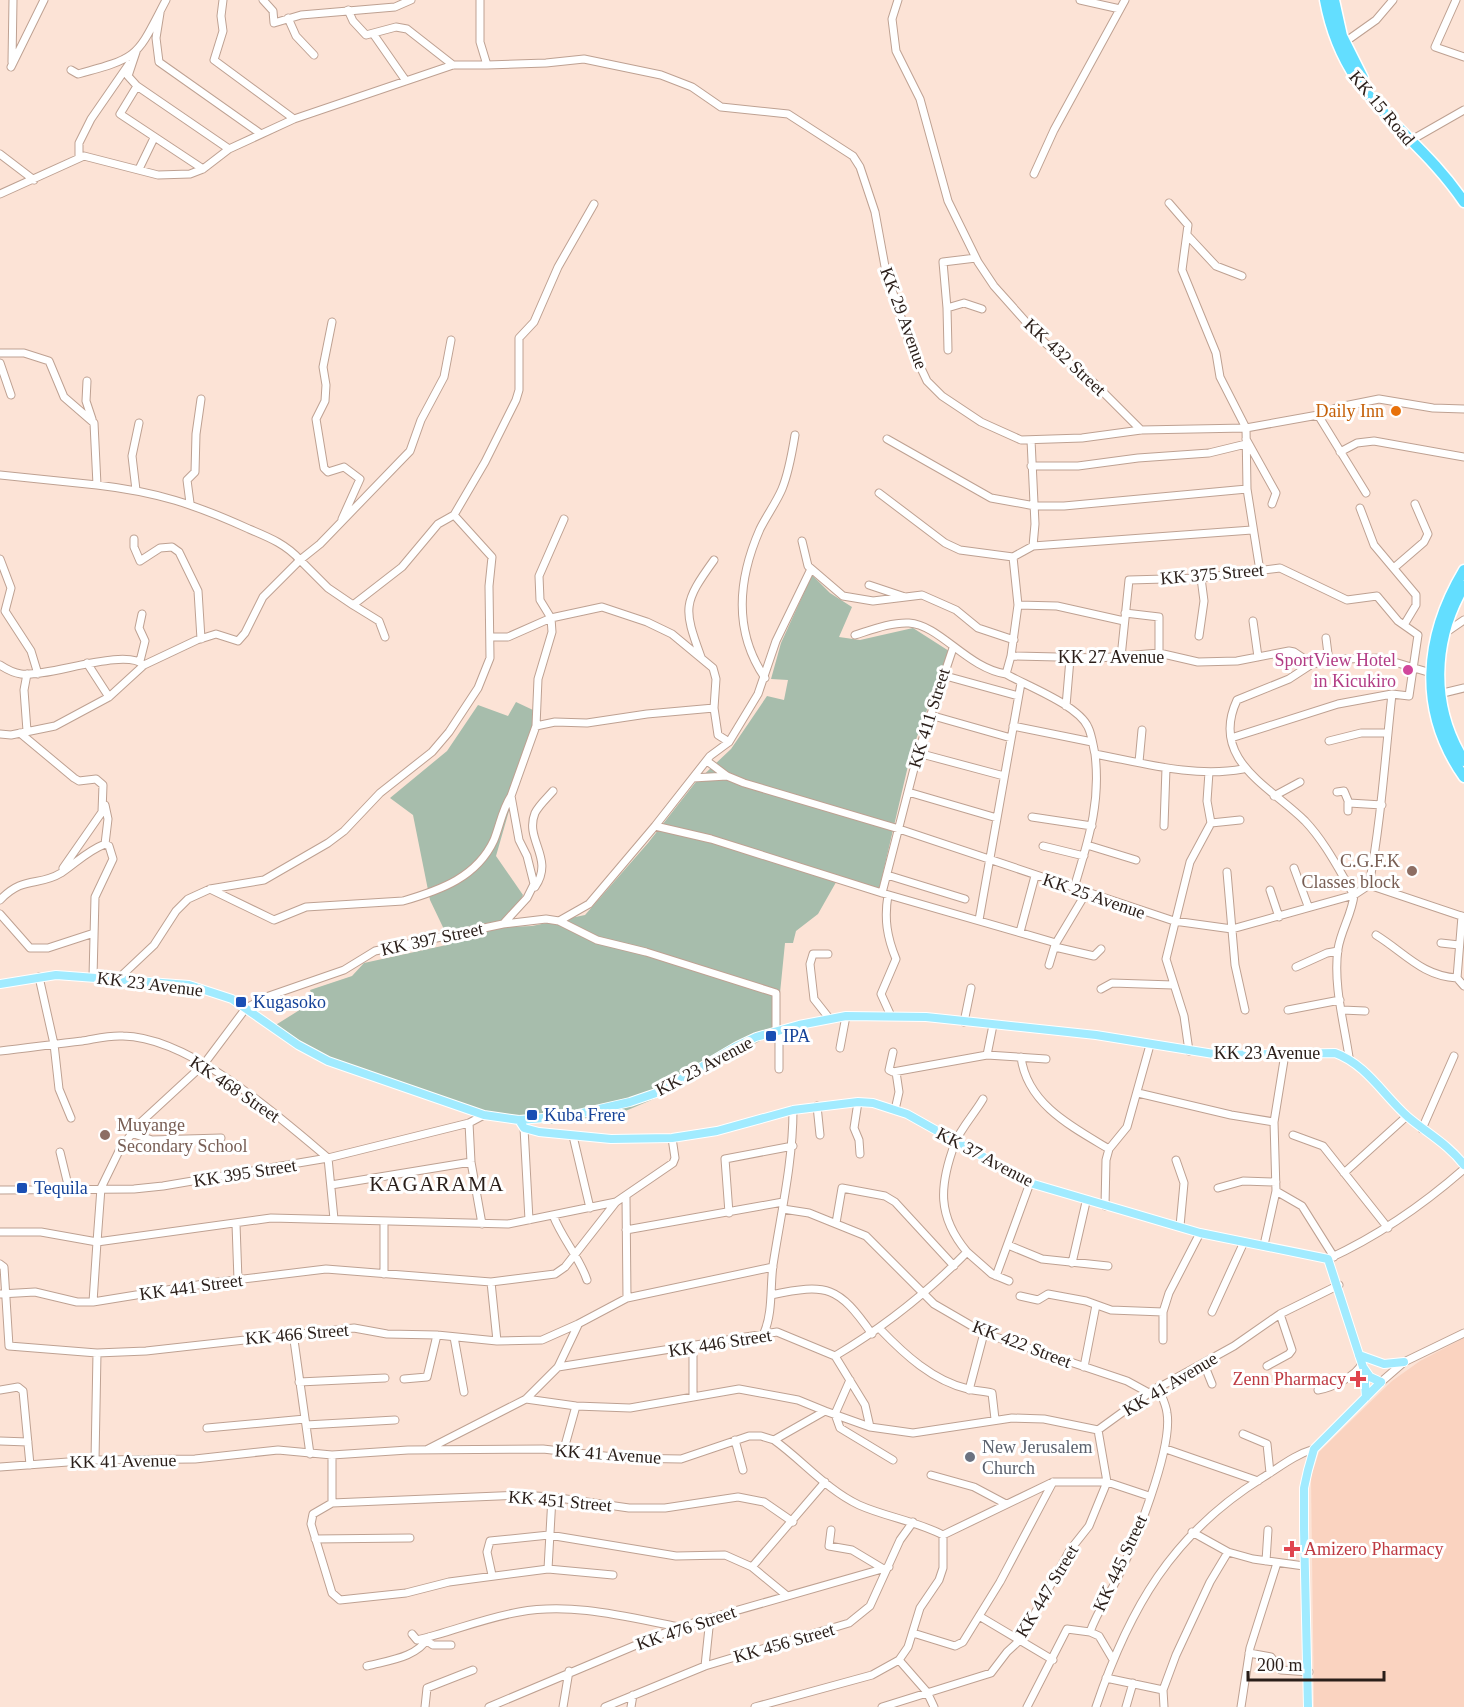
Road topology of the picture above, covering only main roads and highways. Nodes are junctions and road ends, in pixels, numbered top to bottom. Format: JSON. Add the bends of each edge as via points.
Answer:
{"nodes":[{"id":1,"x":1325,"y":0,"type":"edge"},
{"id":2,"x":1334,"y":0,"type":"edge"},
{"id":3,"x":1464,"y":194,"type":"edge"},
{"id":4,"x":1464,"y":202,"type":"edge"},
{"id":5,"x":1464,"y":570,"type":"edge"},
{"id":6,"x":1464,"y":586,"type":"edge"},
{"id":7,"x":1435,"y":673,"type":"junction"},
{"id":8,"x":1464,"y":762,"type":"edge"},
{"id":9,"x":1464,"y":777,"type":"edge"},
{"id":10,"x":0,"y":984,"type":"edge"},
{"id":11,"x":522,"y":1124,"type":"junction"},
{"id":12,"x":1464,"y":1167,"type":"edge"},
{"id":13,"x":1361,"y":1362,"type":"junction"},
{"id":14,"x":1404,"y":1362,"type":"road end"},
{"id":15,"x":1366,"y":1397,"type":"junction"},
{"id":16,"x":1308,"y":1707,"type":"edge"}],
"edges":[{"from":1,"to":4,"type":"highway","name":"KK 15 Road","via":[[1330,27],[1349,70],[1369,98]]},
{"from":2,"to":3,"type":"highway","name":"KK 15 Road","via":[[1345,42],[1360,74]]},
{"from":5,"to":7,"type":"highway","via":[[1444,608],[1432,651]]},
{"from":6,"to":7,"type":"highway","via":[[1443,634]]},
{"from":7,"to":8,"type":"highway","via":[[1449,732]]},
{"from":7,"to":9,"type":"highway","via":[[1436,714]]},
{"from":10,"to":11,"type":"main road","name":"KK 23 Avenue","via":[[56,975],[189,986],[220,994],[328,1061],[484,1115]]},
{"from":11,"to":12,"type":"main road","name":"KK 23 Avenue","via":[[630,1102],[659,1092],[736,1046],[778,1031],[830,1018],[891,1016],[1096,1035],[1227,1056],[1335,1053],[1348,1058],[1407,1116],[1453,1151]]},
{"from":11,"to":13,"type":"main road","name":"KK 37 Avenue","via":[[573,1136],[672,1138],[817,1106],[858,1102],[895,1110],[1030,1183],[1200,1233],[1331,1258]]},
{"from":13,"to":14,"type":"main road"},
{"from":13,"to":15,"type":"main road"},
{"from":13,"to":15,"type":"main road","via":[[1370,1377],[1381,1382]]},
{"from":15,"to":16,"type":"main road","via":[[1314,1449],[1304,1488]]}]}
